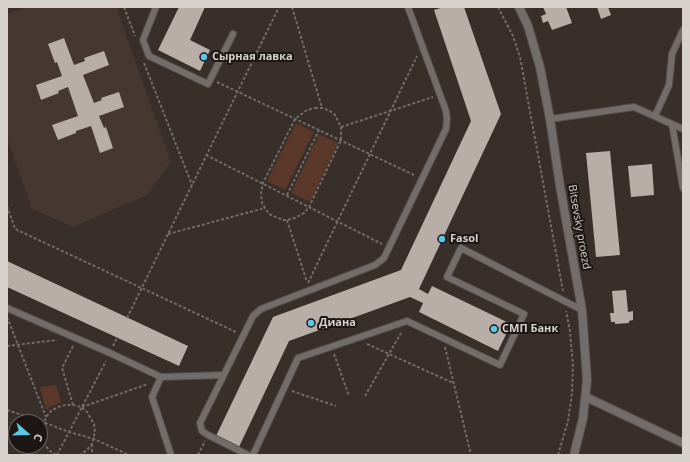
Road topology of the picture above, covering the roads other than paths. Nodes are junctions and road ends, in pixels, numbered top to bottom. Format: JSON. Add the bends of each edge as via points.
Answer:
{"nodes":[{"id":1,"x":156,"y":7,"type":"edge"},
{"id":2,"x":408,"y":7,"type":"edge"},
{"id":3,"x":519,"y":7,"type":"edge"},
{"id":4,"x":683,"y":30,"type":"edge"},
{"id":5,"x":232,"y":34,"type":"dead end"},
{"id":6,"x":655,"y":116,"type":"junction"},
{"id":7,"x":550,"y":119,"type":"junction"},
{"id":8,"x":672,"y":124,"type":"junction"},
{"id":9,"x":683,"y":129,"type":"edge"},
{"id":10,"x":683,"y":188,"type":"edge"},
{"id":11,"x":7,"y":308,"type":"edge"},
{"id":12,"x":582,"y":310,"type":"junction"},
{"id":13,"x":223,"y":374,"type":"junction"},
{"id":14,"x":160,"y":379,"type":"junction"},
{"id":15,"x":586,"y":397,"type":"junction"},
{"id":16,"x":683,"y":443,"type":"edge"},
{"id":17,"x":171,"y":455,"type":"edge"},
{"id":18,"x":248,"y":455,"type":"edge"},
{"id":19,"x":252,"y":455,"type":"edge"},
{"id":20,"x":574,"y":455,"type":"edge"}],
"edges":[{"from":1,"to":5,"type":"lane","via":[[143,40],[149,56],[208,84]]},
{"from":2,"to":13,"type":"lane","via":[[446,110],[447,119],[446,129],[384,258],[375,265],[261,309],[252,316]]},
{"from":3,"to":7,"type":"street","name":"Bitsevsky proezd","via":[[534,45]]},
{"from":4,"to":6,"type":"lane","via":[[672,54],[669,85]]},
{"from":6,"to":7,"type":"lane","via":[[634,107]]},
{"from":6,"to":8,"type":"lane"},
{"from":7,"to":12,"type":"street","name":"Bitsevsky proezd"},
{"from":8,"to":9,"type":"lane"},
{"from":8,"to":10,"type":"lane"},
{"from":11,"to":14,"type":"lane","via":[[110,352]]},
{"from":12,"to":15,"type":"street","name":"Bitsevsky proezd","via":[[587,357]]},
{"from":12,"to":19,"type":"lane","via":[[462,248],[447,277],[524,314],[500,365],[407,321],[298,358]]},
{"from":13,"to":14,"type":"lane"},
{"from":13,"to":18,"type":"lane","via":[[200,423],[202,431]]},
{"from":14,"to":17,"type":"lane","via":[[152,397]]},
{"from":15,"to":16,"type":"street"},
{"from":15,"to":20,"type":"street","name":"Bitsevsky proezd"}]}
